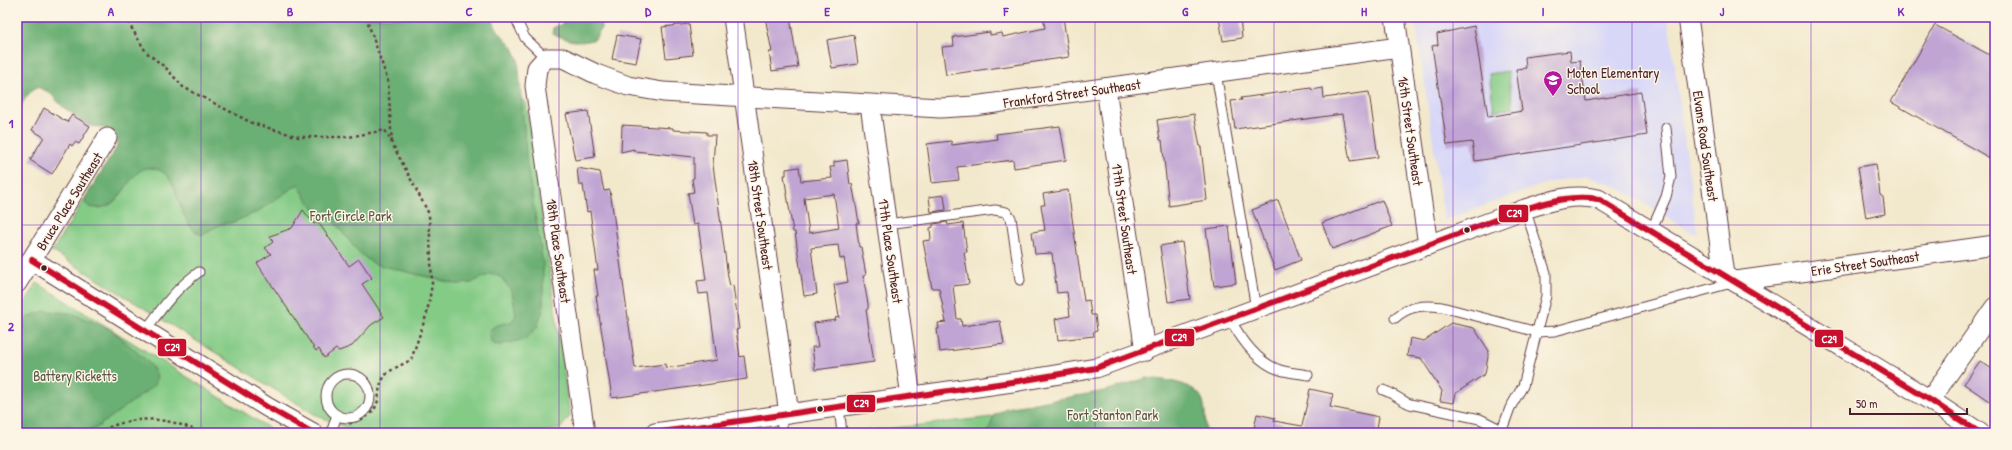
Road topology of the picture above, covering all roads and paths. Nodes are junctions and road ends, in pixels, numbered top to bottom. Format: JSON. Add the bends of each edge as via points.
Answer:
{"nodes":[{"id":1,"x":125,"y":17,"type":"edge"},
{"id":2,"x":366,"y":17,"type":"edge"},
{"id":3,"x":515,"y":17,"type":"edge"},
{"id":4,"x":733,"y":17,"type":"edge"},
{"id":5,"x":1394,"y":17,"type":"edge"},
{"id":6,"x":1688,"y":17,"type":"edge"},
{"id":7,"x":1399,"y":47,"type":"junction"},
{"id":8,"x":542,"y":63,"type":"junction"},
{"id":9,"x":1216,"y":73,"type":"junction"},
{"id":10,"x":1106,"y":88,"type":"junction"},
{"id":11,"x":744,"y":97,"type":"junction"},
{"id":12,"x":870,"y":105,"type":"junction"},
{"id":13,"x":1666,"y":128,"type":"dead end"},
{"id":14,"x":107,"y":138,"type":"dead end"},
{"id":15,"x":392,"y":147,"type":"junction"},
{"id":16,"x":1525,"y":209,"type":"junction"},
{"id":17,"x":887,"y":224,"type":"junction"},
{"id":18,"x":1651,"y":231,"type":"junction"},
{"id":19,"x":1428,"y":245,"type":"junction"},
{"id":20,"x":1995,"y":245,"type":"edge"},
{"id":21,"x":32,"y":260,"type":"junction"},
{"id":22,"x":199,"y":272,"type":"dead end"},
{"id":23,"x":1730,"y":278,"type":"junction"},
{"id":24,"x":1020,"y":280,"type":"dead end"},
{"id":25,"x":17,"y":284,"type":"edge"},
{"id":26,"x":1256,"y":309,"type":"junction"},
{"id":27,"x":1992,"y":316,"type":"edge"},
{"id":28,"x":1395,"y":318,"type":"dead end"},
{"id":29,"x":1230,"y":319,"type":"junction"},
{"id":30,"x":146,"y":331,"type":"junction"},
{"id":31,"x":1537,"y":332,"type":"junction"},
{"id":32,"x":1145,"y":351,"type":"junction"},
{"id":33,"x":1308,"y":375,"type":"dead end"},
{"id":34,"x":1383,"y":390,"type":"dead end"},
{"id":35,"x":911,"y":396,"type":"junction"},
{"id":36,"x":1930,"y":400,"type":"junction"},
{"id":37,"x":839,"y":407,"type":"junction"},
{"id":38,"x":337,"y":415,"type":"junction"},
{"id":39,"x":784,"y":421,"type":"edge"},
{"id":40,"x":342,"y":428,"type":"dead end"},
{"id":41,"x":676,"y":432,"type":"edge"},
{"id":42,"x":98,"y":433,"type":"edge"},
{"id":43,"x":201,"y":433,"type":"edge"},
{"id":44,"x":233,"y":433,"type":"edge"},
{"id":45,"x":248,"y":433,"type":"edge"},
{"id":46,"x":313,"y":433,"type":"edge"},
{"id":47,"x":331,"y":433,"type":"edge"},
{"id":48,"x":585,"y":433,"type":"edge"},
{"id":49,"x":655,"y":433,"type":"edge"},
{"id":50,"x":842,"y":433,"type":"edge"},
{"id":51,"x":1980,"y":433,"type":"edge"}],
"edges":[{"from":1,"to":15,"type":"path","via":[[146,52],[166,68],[183,87],[252,124],[299,137],[349,137],[385,130]]},
{"from":2,"to":15,"type":"path","via":[[388,81]]},
{"from":3,"to":8,"type":"lane","via":[[525,38]]},
{"from":4,"to":11,"type":"street","name":"18th Street Southeast"},
{"from":5,"to":7,"type":"street","name":"16th Street Southeast"},
{"from":6,"to":23,"type":"street","name":"Elvans Road Southeast"},
{"from":7,"to":9,"type":"street","name":"Frankford Street Southeast"},
{"from":7,"to":19,"type":"street","name":"16th Street Southeast"},
{"from":8,"to":11,"type":"street","name":"Frankford Street Southeast","via":[[563,58],[628,86],[680,94]]},
{"from":8,"to":48,"type":"street","name":"18th Place Southeast","via":[[535,86]]},
{"from":9,"to":10,"type":"street","name":"Frankford Street Southeast"},
{"from":9,"to":26,"type":"lane"},
{"from":10,"to":12,"type":"street","name":"Frankford Street Southeast","via":[[974,106],[940,108]]},
{"from":10,"to":32,"type":"street","name":"17th Street Southeast"},
{"from":11,"to":12,"type":"street","name":"Frankford Street Southeast"},
{"from":11,"to":39,"type":"street","name":"18th Street Southeast"},
{"from":12,"to":17,"type":"street","name":"17th Place Southeast"},
{"from":13,"to":18,"type":"lane","via":[[1671,178],[1666,197]]},
{"from":14,"to":21,"type":"street","name":"Bruce Place Southeast"},
{"from":15,"to":40,"type":"path","via":[[429,214],[432,284],[428,313],[411,360],[385,375],[379,386],[378,404],[371,413],[361,421]]},
{"from":16,"to":18,"type":"street","via":[[1562,197],[1589,197],[1598,199]]},
{"from":16,"to":19,"type":"street"},
{"from":16,"to":31,"type":"lane","via":[[1542,256],[1547,284]]},
{"from":17,"to":24,"type":"lane","via":[[995,210],[1006,212],[1011,218]]},
{"from":17,"to":35,"type":"street","name":"17th Place Southeast"},
{"from":18,"to":23,"type":"street"},
{"from":19,"to":26,"type":"street"},
{"from":20,"to":23,"type":"street","name":"Erie Street Southeast"},
{"from":21,"to":25,"type":"street","name":"Bruce Place Southeast"},
{"from":21,"to":30,"type":"street"},
{"from":22,"to":30,"type":"lane","via":[[170,296]]},
{"from":23,"to":31,"type":"lane","via":[[1555,331]]},
{"from":23,"to":36,"type":"street"},
{"from":26,"to":29,"type":"street"},
{"from":27,"to":36,"type":"street"},
{"from":28,"to":31,"type":"lane","via":[[1412,307],[1427,305]]},
{"from":29,"to":32,"type":"street"},
{"from":29,"to":33,"type":"lane","via":[[1241,339],[1268,364],[1280,370]]},
{"from":30,"to":46,"type":"street"},
{"from":31,"to":34,"type":"lane","via":[[1523,386],[1510,408],[1502,430],[1480,419],[1410,404]]},
{"from":32,"to":35,"type":"street","via":[[1084,370]]},
{"from":35,"to":37,"type":"street"},
{"from":36,"to":51,"type":"street"},
{"from":37,"to":39,"type":"street"},
{"from":37,"to":50,"type":"lane"},
{"from":38,"to":38,"type":"lane","via":[[351,418],[366,410],[370,402],[370,392],[362,379],[355,375],[344,374],[328,386],[328,406]]},
{"from":38,"to":47,"type":"lane"},
{"from":39,"to":41,"type":"street"},
{"from":41,"to":49,"type":"street"},
{"from":42,"to":43,"type":"path","via":[[112,424],[125,421],[166,420]]},
{"from":44,"to":45,"type":"path"}]}
